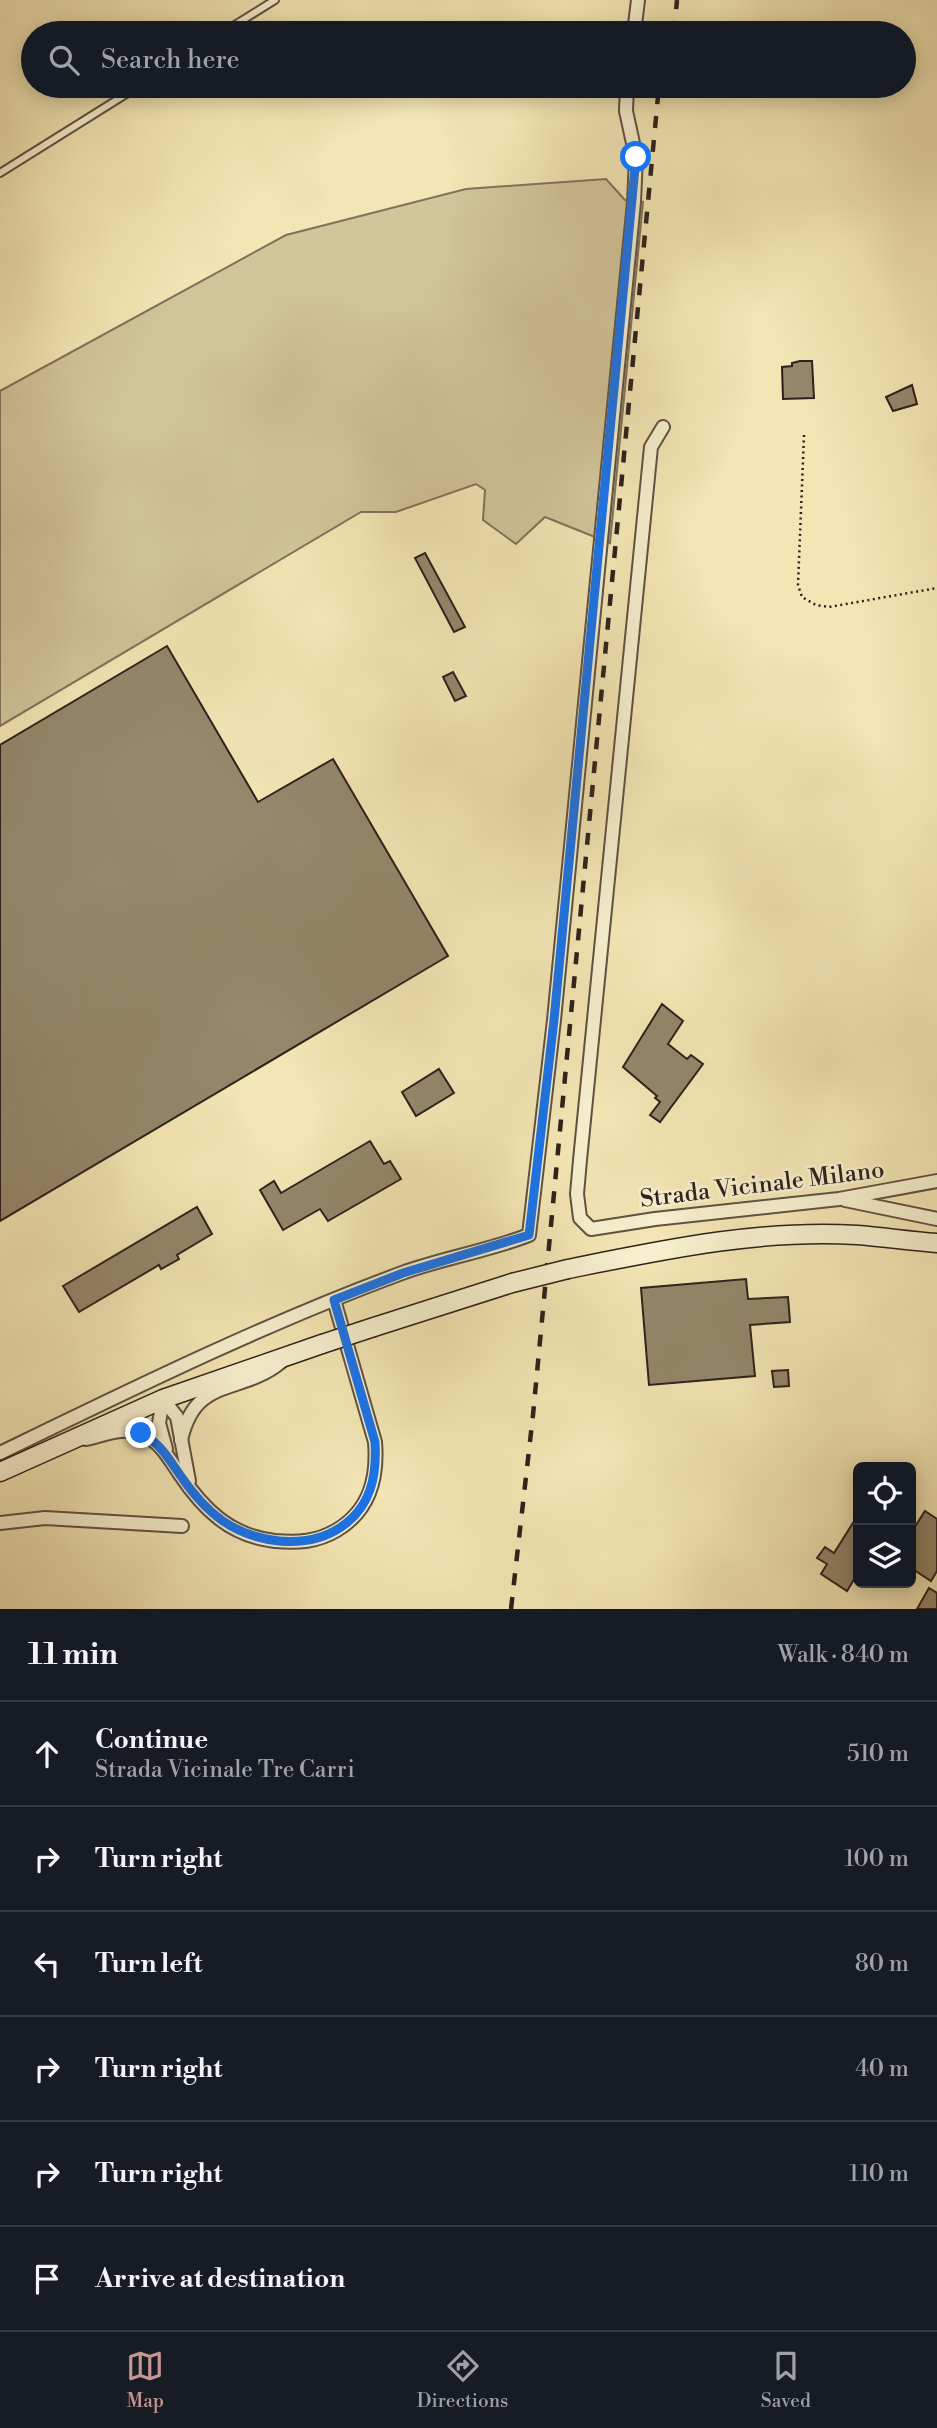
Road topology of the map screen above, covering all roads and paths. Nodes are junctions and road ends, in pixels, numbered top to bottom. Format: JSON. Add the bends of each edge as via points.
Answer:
{"nodes":[{"id":1,"x":275,"y":0,"type":"edge"},
{"id":2,"x":638,"y":0,"type":"edge"},
{"id":3,"x":241,"y":21,"type":"edge"},
{"id":4,"x":635,"y":21,"type":"edge"},
{"id":5,"x":120,"y":98,"type":"edge"},
{"id":6,"x":627,"y":98,"type":"edge"},
{"id":7,"x":0,"y":173,"type":"edge"},
{"id":8,"x":663,"y":427,"type":"dead end"},
{"id":9,"x":804,"y":435,"type":"dead end"},
{"id":10,"x":937,"y":588,"type":"edge"},
{"id":11,"x":937,"y":1181,"type":"edge"},
{"id":12,"x":839,"y":1199,"type":"junction"},
{"id":13,"x":937,"y":1219,"type":"edge"},
{"id":14,"x":937,"y":1232,"type":"edge"},
{"id":15,"x":856,"y":1235,"type":"junction"},
{"id":16,"x":937,"y":1243,"type":"edge"},
{"id":17,"x":334,"y":1300,"type":"junction"},
{"id":18,"x":290,"y":1355,"type":"junction"},
{"id":19,"x":163,"y":1399,"type":"junction"},
{"id":20,"x":181,"y":1440,"type":"junction"},
{"id":21,"x":55,"y":1446,"type":"junction"},
{"id":22,"x":0,"y":1453,"type":"edge"},
{"id":23,"x":171,"y":1461,"type":"junction"},
{"id":24,"x":0,"y":1472,"type":"edge"},
{"id":25,"x":194,"y":1494,"type":"junction"},
{"id":26,"x":0,"y":1523,"type":"edge"},
{"id":27,"x":183,"y":1526,"type":"dead end"}],
"edges":[{"from":1,"to":3,"type":"lane"},
{"from":2,"to":4,"type":"street"},
{"from":5,"to":7,"type":"lane"},
{"from":6,"to":17,"type":"street","via":[[636,157],[634,202],[532,1224],[529,1235],[403,1273]]},
{"from":8,"to":12,"type":"street","name":"Strada Vicinale Milano","via":[[651,447],[577,1194],[580,1218],[592,1229]]},
{"from":9,"to":10,"type":"path","via":[[798,585],[802,597],[829,607]]},
{"from":11,"to":12,"type":"street","name":"Strada Vicinale Milano"},
{"from":12,"to":13,"type":"street"},
{"from":14,"to":15,"type":"main road","via":[[877,1230]]},
{"from":15,"to":16,"type":"main road"},
{"from":15,"to":18,"type":"main road","bridge":true,"via":[[710,1244],[568,1269]]},
{"from":17,"to":22,"type":"street","via":[[181,1365]]},
{"from":17,"to":25,"type":"street","via":[[375,1442],[376,1477],[364,1503],[343,1526],[317,1540],[284,1541],[239,1532],[217,1519]]},
{"from":18,"to":19,"type":"main road"},
{"from":18,"to":20,"type":"street","via":[[269,1372],[201,1399],[188,1415]]},
{"from":19,"to":20,"type":"street","via":[[177,1417]]},
{"from":19,"to":21,"type":"main road"},
{"from":19,"to":23,"type":"street","via":[[159,1423]]},
{"from":20,"to":25,"type":"street"},
{"from":21,"to":23,"type":"street","via":[[130,1430],[150,1438]]},
{"from":21,"to":24,"type":"main road"},
{"from":23,"to":25,"type":"street"},
{"from":26,"to":27,"type":"street","via":[[45,1518]]}]}
